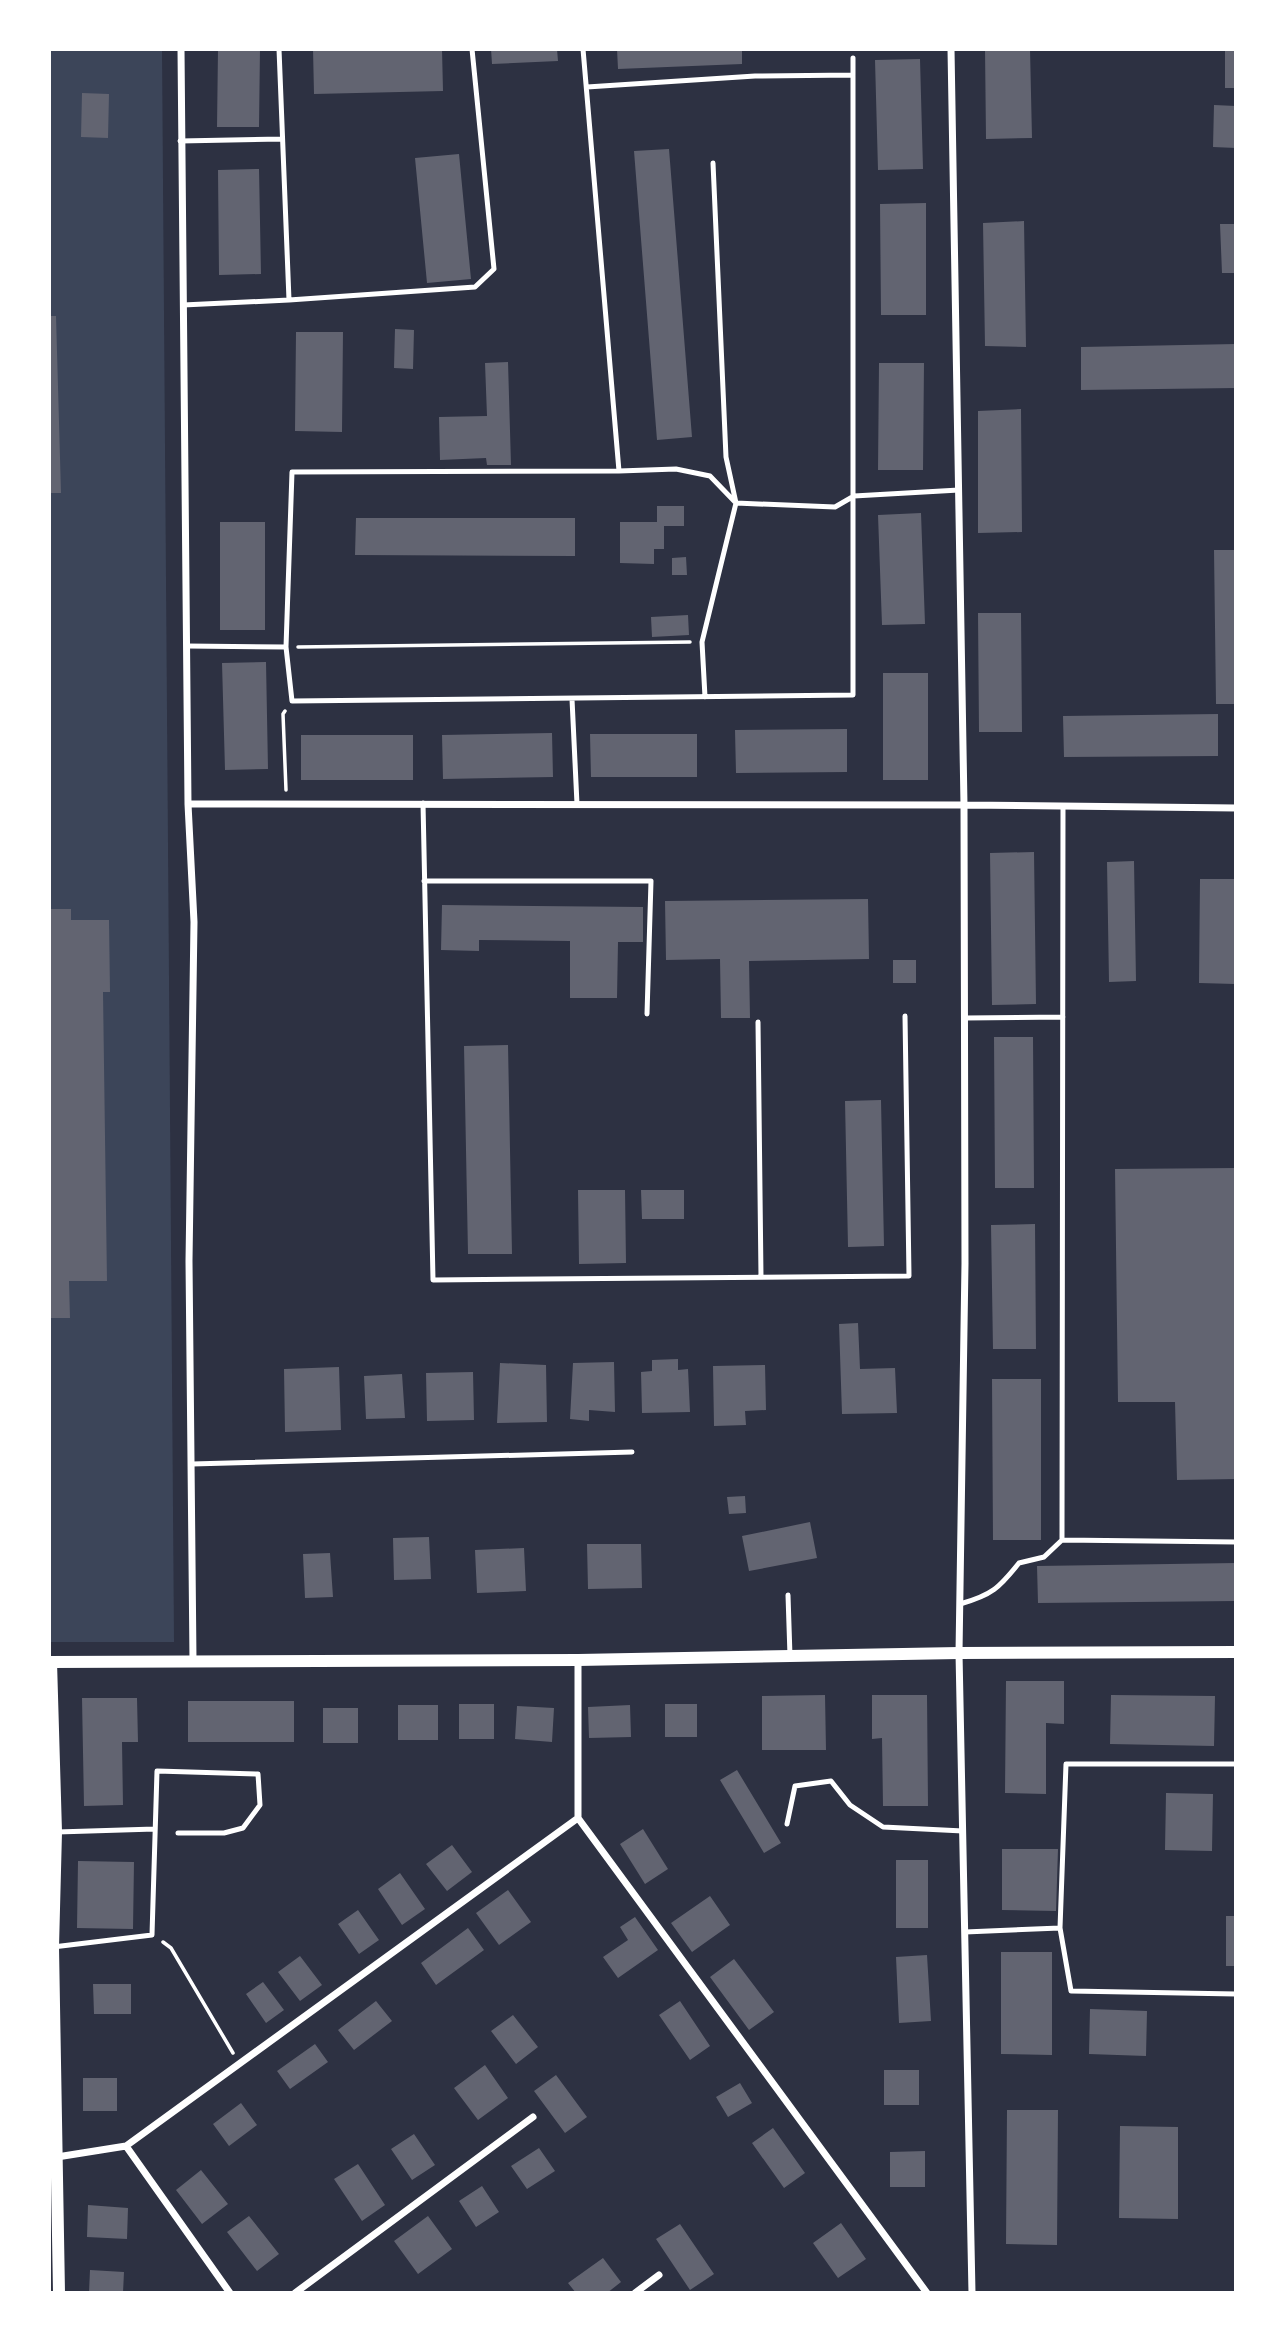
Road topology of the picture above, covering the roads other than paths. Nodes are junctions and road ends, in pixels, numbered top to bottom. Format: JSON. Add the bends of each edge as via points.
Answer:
{"nodes":[{"id":1,"x":181,"y":49,"type":"edge"},
{"id":2,"x":279,"y":49,"type":"edge"},
{"id":3,"x":472,"y":49,"type":"edge"},
{"id":4,"x":583,"y":49,"type":"edge"},
{"id":5,"x":951,"y":49,"type":"edge"},
{"id":6,"x":853,"y":58,"type":"dead end"},
{"id":7,"x":853,"y":75,"type":"junction"},
{"id":8,"x":587,"y":87,"type":"junction"},
{"id":9,"x":282,"y":139,"type":"junction"},
{"id":10,"x":180,"y":141,"type":"junction"},
{"id":11,"x":713,"y":163,"type":"dead end"},
{"id":12,"x":289,"y":300,"type":"junction"},
{"id":13,"x":183,"y":305,"type":"junction"},
{"id":14,"x":619,"y":471,"type":"junction"},
{"id":15,"x":959,"y":490,"type":"junction"},
{"id":16,"x":854,"y":496,"type":"junction"},
{"id":17,"x":737,"y":503,"type":"junction"},
{"id":18,"x":187,"y":646,"type":"junction"},
{"id":19,"x":286,"y":647,"type":"junction"},
{"id":20,"x":705,"y":697,"type":"junction"},
{"id":21,"x":572,"y":699,"type":"junction"},
{"id":22,"x":423,"y":803,"type":"junction"},
{"id":23,"x":188,"y":804,"type":"junction"},
{"id":24,"x":577,"y":804,"type":"junction"},
{"id":25,"x":964,"y":804,"type":"junction"},
{"id":26,"x":1063,"y":806,"type":"junction"},
{"id":27,"x":1236,"y":808,"type":"edge"},
{"id":28,"x":424,"y":881,"type":"junction"},
{"id":29,"x":647,"y":1014,"type":"dead end"},
{"id":30,"x":905,"y":1016,"type":"dead end"},
{"id":31,"x":1063,"y":1017,"type":"junction"},
{"id":32,"x":965,"y":1018,"type":"junction"},
{"id":33,"x":758,"y":1022,"type":"dead end"},
{"id":34,"x":761,"y":1277,"type":"junction"},
{"id":35,"x":632,"y":1452,"type":"dead end"},
{"id":36,"x":192,"y":1464,"type":"junction"},
{"id":37,"x":1062,"y":1540,"type":"junction"},
{"id":38,"x":1236,"y":1542,"type":"edge"},
{"id":39,"x":788,"y":1595,"type":"dead end"},
{"id":40,"x":960,"y":1604,"type":"junction"},
{"id":41,"x":1236,"y":1652,"type":"edge"},
{"id":42,"x":959,"y":1653,"type":"junction"},
{"id":43,"x":790,"y":1656,"type":"junction"},
{"id":44,"x":193,"y":1660,"type":"junction"},
{"id":45,"x":578,"y":1660,"type":"junction"},
{"id":46,"x":50,"y":1662,"type":"edge"},
{"id":47,"x":1236,"y":1764,"type":"edge"},
{"id":48,"x":578,"y":1818,"type":"junction"},
{"id":49,"x":787,"y":1824,"type":"dead end"},
{"id":50,"x":155,"y":1829,"type":"junction"},
{"id":51,"x":963,"y":1831,"type":"junction"},
{"id":52,"x":56,"y":1832,"type":"junction"},
{"id":53,"x":178,"y":1833,"type":"dead end"},
{"id":54,"x":1059,"y":1928,"type":"junction"},
{"id":55,"x":965,"y":1932,"type":"junction"},
{"id":56,"x":53,"y":1948,"type":"junction"},
{"id":57,"x":1236,"y":1994,"type":"edge"},
{"id":58,"x":533,"y":2117,"type":"dead end"},
{"id":59,"x":126,"y":2146,"type":"junction"},
{"id":60,"x":57,"y":2157,"type":"junction"},
{"id":61,"x":659,"y":2276,"type":"dead end"},
{"id":62,"x":59,"y":2293,"type":"edge"},
{"id":63,"x":230,"y":2293,"type":"edge"},
{"id":64,"x":295,"y":2293,"type":"edge"},
{"id":65,"x":635,"y":2293,"type":"edge"},
{"id":66,"x":927,"y":2293,"type":"edge"},
{"id":67,"x":971,"y":2293,"type":"edge"}],
"edges":[{"from":1,"to":10,"type":"street"},
{"from":2,"to":9,"type":"lane"},
{"from":3,"to":12,"type":"lane","via":[[494,269],[475,287]]},
{"from":4,"to":8,"type":"lane"},
{"from":5,"to":15,"type":"street"},
{"from":6,"to":7,"type":"lane"},
{"from":7,"to":8,"type":"lane"},
{"from":7,"to":16,"type":"lane"},
{"from":8,"to":14,"type":"lane"},
{"from":9,"to":10,"type":"lane"},
{"from":9,"to":12,"type":"lane"},
{"from":10,"to":13,"type":"street"},
{"from":11,"to":17,"type":"lane","via":[[726,457]]},
{"from":12,"to":13,"type":"lane"},
{"from":13,"to":18,"type":"street"},
{"from":14,"to":17,"type":"lane","via":[[676,469],[710,476]]},
{"from":14,"to":19,"type":"lane","via":[[292,472]]},
{"from":15,"to":16,"type":"lane"},
{"from":15,"to":25,"type":"street"},
{"from":16,"to":17,"type":"lane","via":[[835,507]]},
{"from":16,"to":20,"type":"lane","via":[[853,695]]},
{"from":17,"to":20,"type":"lane","via":[[702,642]]},
{"from":18,"to":19,"type":"lane"},
{"from":18,"to":23,"type":"street"},
{"from":19,"to":21,"type":"lane","via":[[292,701]]},
{"from":20,"to":21,"type":"lane"},
{"from":21,"to":24,"type":"lane"},
{"from":22,"to":23,"type":"street"},
{"from":22,"to":24,"type":"street"},
{"from":22,"to":28,"type":"lane"},
{"from":23,"to":36,"type":"street","via":[[194,922]]},
{"from":24,"to":25,"type":"street"},
{"from":25,"to":26,"type":"street"},
{"from":25,"to":32,"type":"street"},
{"from":26,"to":27,"type":"street"},
{"from":26,"to":31,"type":"lane"},
{"from":28,"to":29,"type":"lane","via":[[651,881]]},
{"from":28,"to":34,"type":"lane","via":[[432,1280]]},
{"from":30,"to":34,"type":"lane","via":[[909,1276]]},
{"from":31,"to":32,"type":"lane"},
{"from":31,"to":37,"type":"lane"},
{"from":32,"to":40,"type":"street"},
{"from":33,"to":34,"type":"lane"},
{"from":35,"to":36,"type":"lane"},
{"from":36,"to":44,"type":"street"},
{"from":37,"to":38,"type":"lane"},
{"from":37,"to":40,"type":"lane","via":[[1044,1557],[1018,1563],[1001,1586]]},
{"from":39,"to":43,"type":"lane"},
{"from":40,"to":42,"type":"street"},
{"from":41,"to":42,"type":"street"},
{"from":42,"to":43,"type":"street"},
{"from":42,"to":51,"type":"street"},
{"from":43,"to":45,"type":"street"},
{"from":44,"to":45,"type":"street"},
{"from":44,"to":46,"type":"street"},
{"from":45,"to":48,"type":"street"},
{"from":46,"to":52,"type":"street"},
{"from":47,"to":54,"type":"lane","via":[[1066,1764]]},
{"from":48,"to":59,"type":"street"},
{"from":48,"to":66,"type":"street"},
{"from":49,"to":51,"type":"lane","via":[[795,1786],[831,1781],[850,1805],[883,1827]]},
{"from":50,"to":52,"type":"lane"},
{"from":50,"to":53,"type":"lane","via":[[157,1771],[258,1774],[260,1805],[243,1828],[224,1833]]},
{"from":50,"to":56,"type":"lane","via":[[152,1935]]},
{"from":51,"to":55,"type":"street"},
{"from":52,"to":56,"type":"street"},
{"from":54,"to":55,"type":"lane"},
{"from":54,"to":57,"type":"lane","via":[[1071,1991]]},
{"from":55,"to":67,"type":"street"},
{"from":56,"to":60,"type":"street"},
{"from":58,"to":64,"type":"street"},
{"from":59,"to":60,"type":"street"},
{"from":59,"to":63,"type":"street"},
{"from":60,"to":62,"type":"street"},
{"from":61,"to":65,"type":"street"}]}
